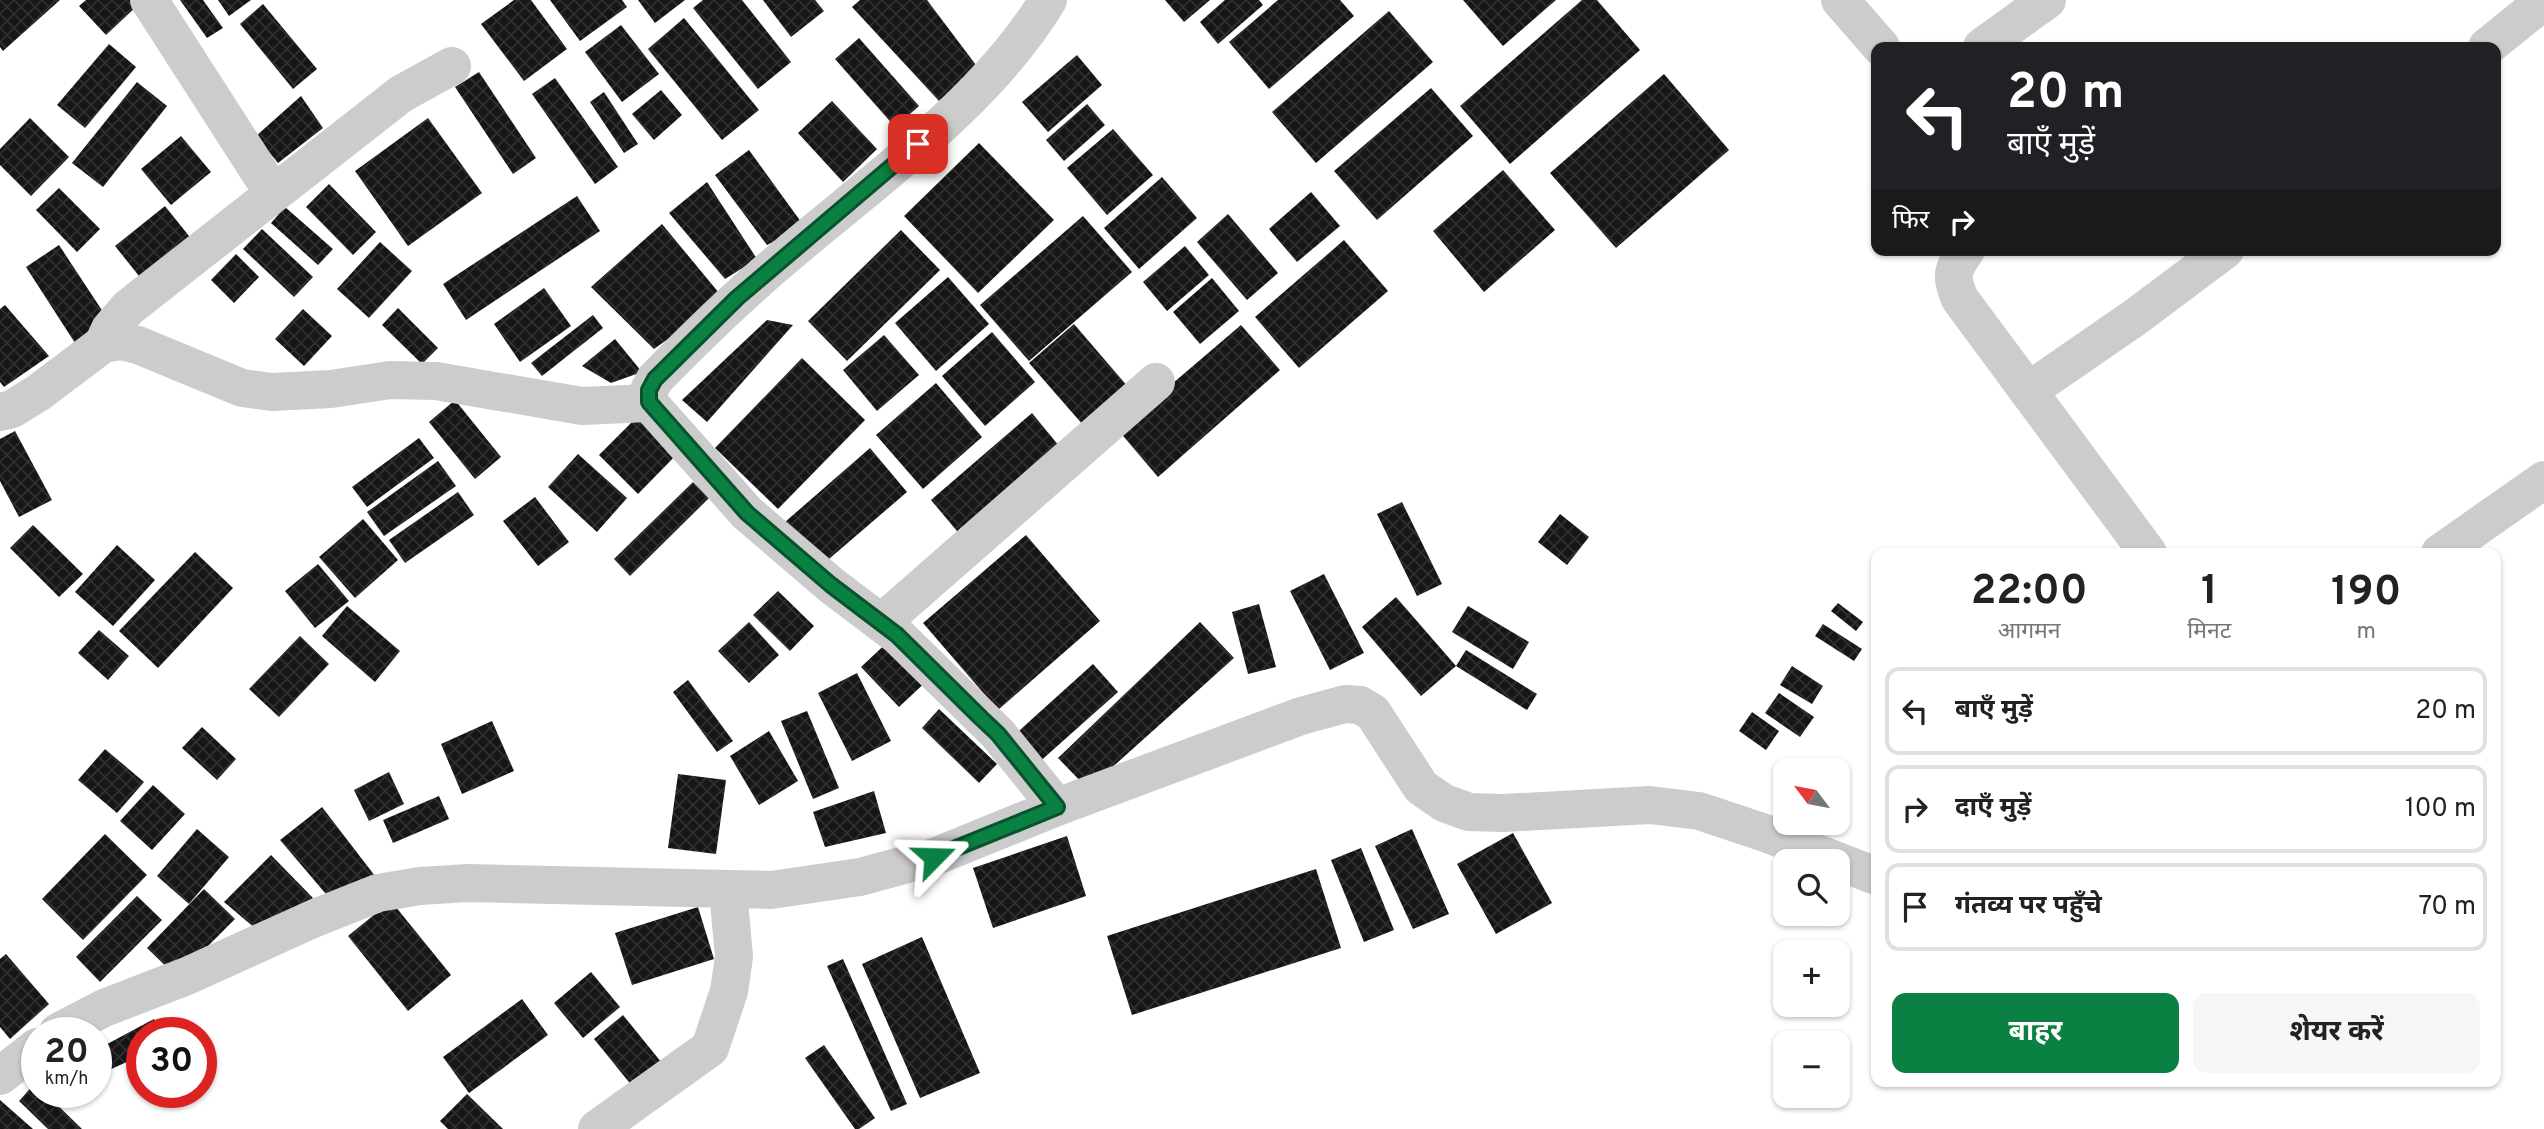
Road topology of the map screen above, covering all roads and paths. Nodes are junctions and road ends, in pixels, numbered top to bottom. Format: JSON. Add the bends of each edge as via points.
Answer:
{"nodes":[{"id":1,"x":149,"y":0,"type":"edge"},
{"id":2,"x":1048,"y":0,"type":"edge"},
{"id":3,"x":1840,"y":0,"type":"edge"},
{"id":4,"x":2047,"y":0,"type":"edge"},
{"id":5,"x":2544,"y":1,"type":"edge"},
{"id":6,"x":1877,"y":42,"type":"edge"},
{"id":7,"x":1989,"y":42,"type":"edge"},
{"id":8,"x":2493,"y":42,"type":"edge"},
{"id":9,"x":452,"y":66,"type":"dead end"},
{"id":10,"x":273,"y":193,"type":"junction"},
{"id":11,"x":1962,"y":256,"type":"edge"},
{"id":12,"x":2217,"y":256,"type":"edge"},
{"id":13,"x":103,"y":344,"type":"junction"},
{"id":14,"x":1157,"y":382,"type":"dead end"},
{"id":15,"x":2028,"y":391,"type":"junction"},
{"id":16,"x":649,"y":402,"type":"junction"},
{"id":17,"x":0,"y":412,"type":"edge"},
{"id":18,"x":2544,"y":480,"type":"edge"},
{"id":19,"x":2144,"y":548,"type":"edge"},
{"id":20,"x":2447,"y":548,"type":"edge"},
{"id":21,"x":881,"y":623,"type":"junction"},
{"id":22,"x":1057,"y":807,"type":"junction"},
{"id":23,"x":1871,"y":874,"type":"edge"},
{"id":24,"x":728,"y":890,"type":"junction"},
{"id":25,"x":87,"y":1017,"type":"edge"},
{"id":26,"x":21,"y":1060,"type":"edge"},
{"id":27,"x":0,"y":1076,"type":"edge"},
{"id":28,"x":597,"y":1129,"type":"edge"}],
"edges":[{"from":1,"to":10,"type":"street"},
{"from":2,"to":16,"type":"street","via":[[1028,33],[957,110],[718,315],[655,379]]},
{"from":3,"to":6,"type":"street"},
{"from":4,"to":7,"type":"street"},
{"from":5,"to":8,"type":"street"},
{"from":9,"to":10,"type":"street","via":[[401,94]]},
{"from":10,"to":13,"type":"street","via":[[128,308]]},
{"from":11,"to":15,"type":"street","via":[[1953,270],[1960,299]]},
{"from":12,"to":15,"type":"street"},
{"from":13,"to":16,"type":"street","via":[[121,341],[138,345],[242,388],[272,392],[390,380],[436,381],[582,406]]},
{"from":13,"to":17,"type":"street","via":[[38,393]]},
{"from":14,"to":21,"type":"street"},
{"from":15,"to":19,"type":"street"},
{"from":16,"to":21,"type":"street","via":[[747,513]]},
{"from":18,"to":20,"type":"street"},
{"from":21,"to":22,"type":"street","via":[[998,734]]},
{"from":22,"to":23,"type":"street","via":[[1301,716],[1345,704],[1360,705],[1382,724],[1421,787],[1444,803],[1469,812],[1650,805],[1699,811]]},
{"from":22,"to":24,"type":"street","via":[[934,857],[860,877],[771,890]]},
{"from":24,"to":25,"type":"street","via":[[468,883],[377,893]]},
{"from":24,"to":28,"type":"street","via":[[734,957],[729,991],[710,1048]]},
{"from":26,"to":27,"type":"street"}]}
